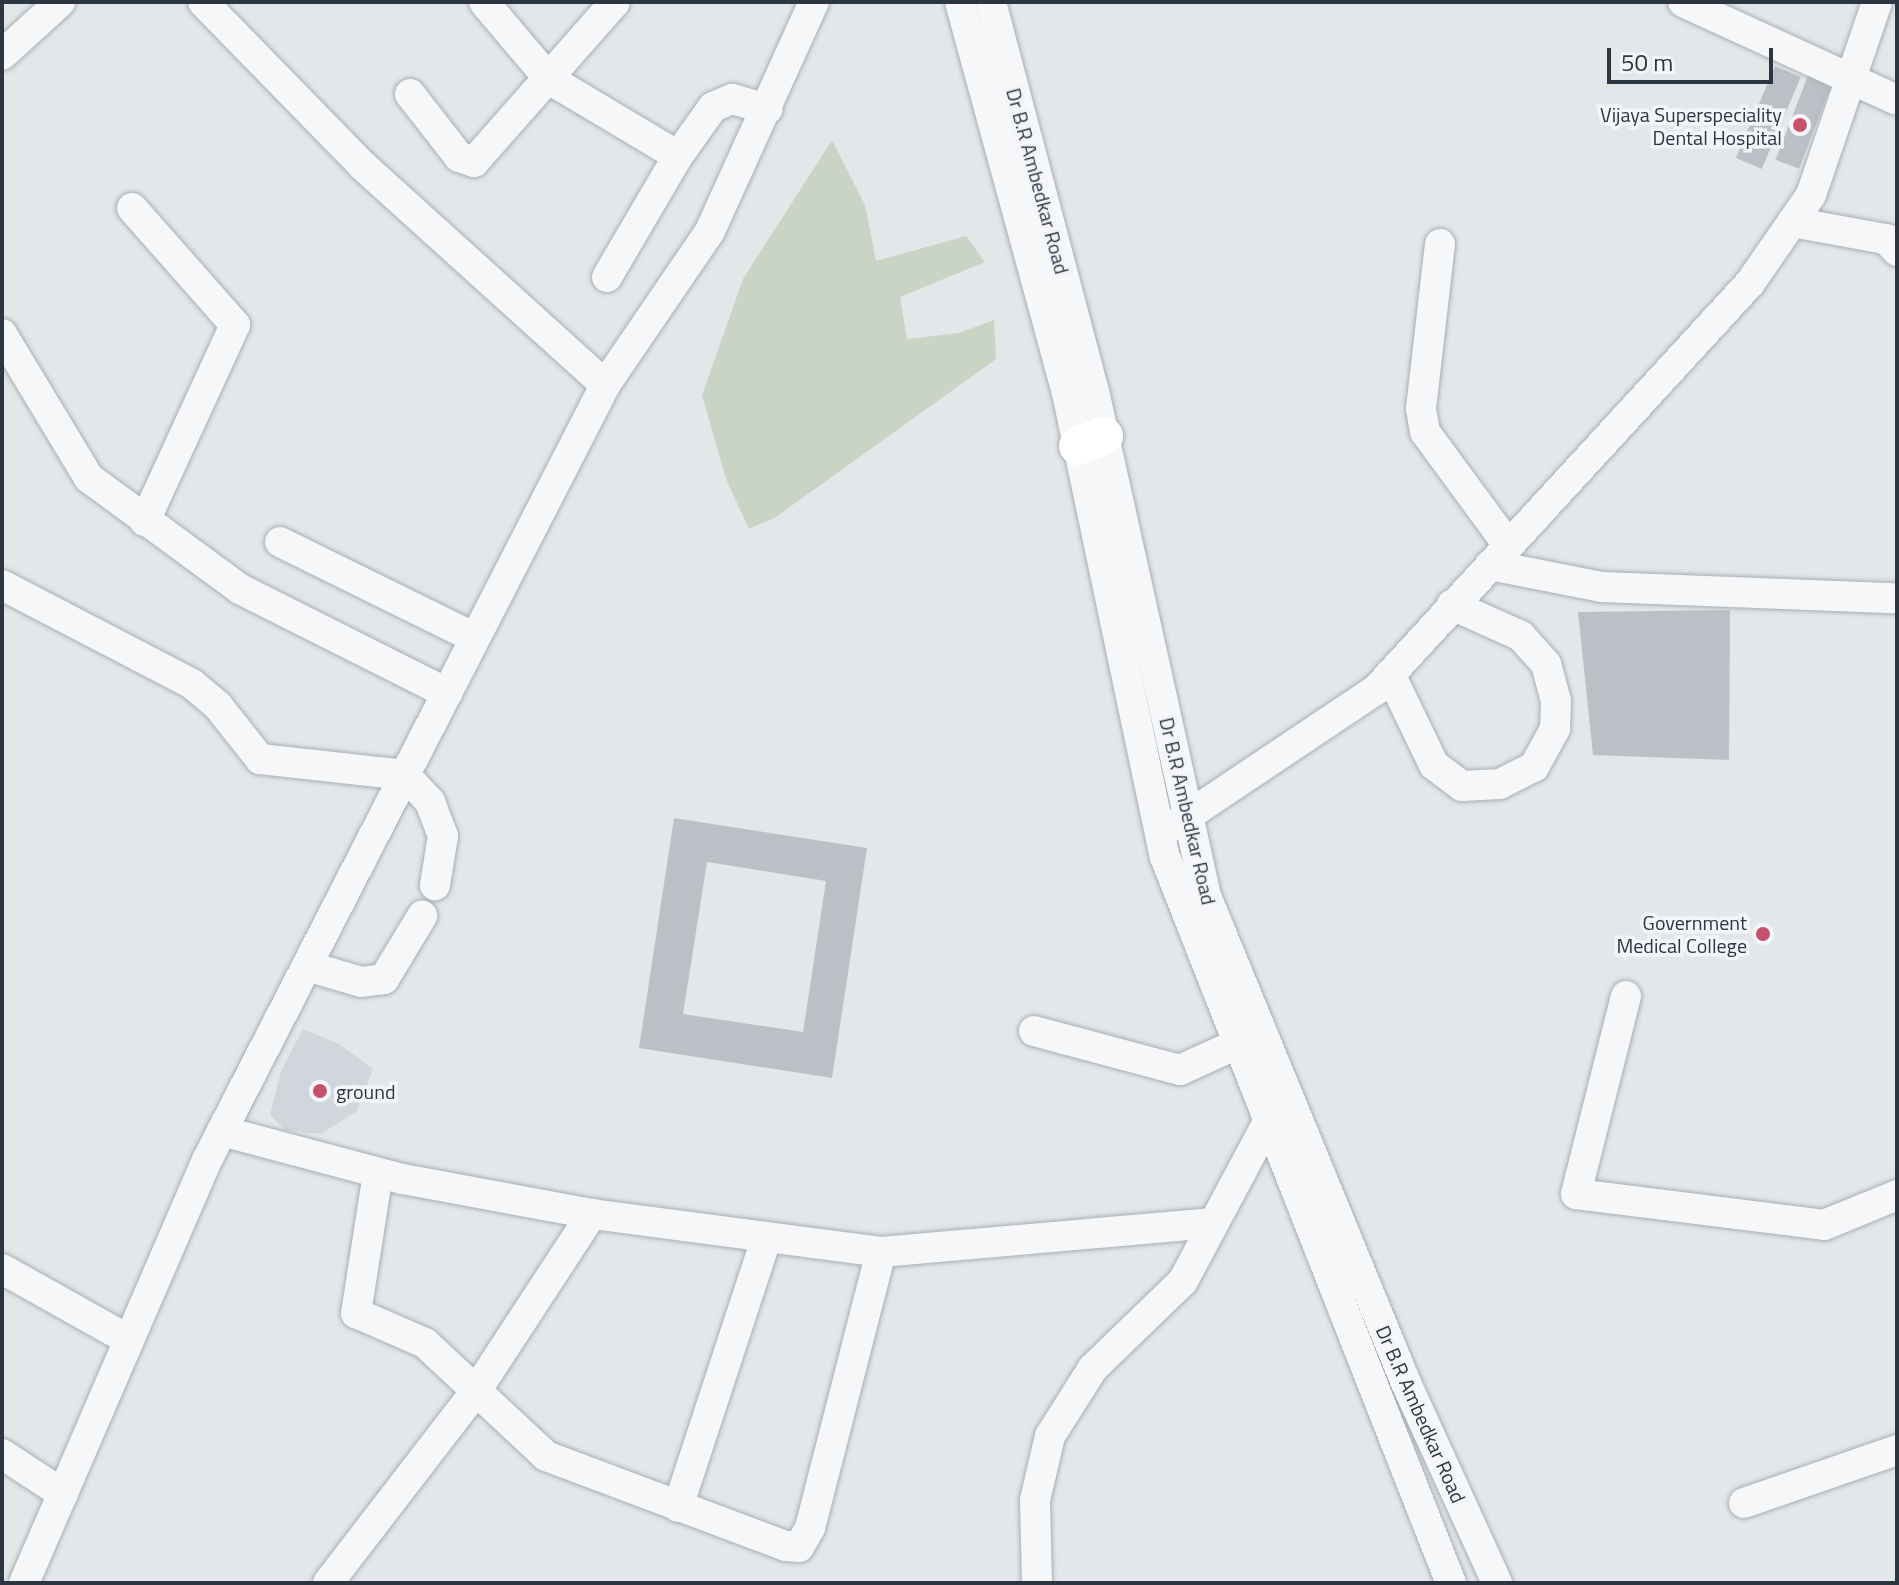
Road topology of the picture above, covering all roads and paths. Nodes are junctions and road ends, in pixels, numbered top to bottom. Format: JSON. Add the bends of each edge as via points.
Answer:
{"nodes":[{"id":1,"x":60,"y":2,"type":"edge"},
{"id":2,"x":203,"y":2,"type":"edge"},
{"id":3,"x":484,"y":2,"type":"edge"},
{"id":4,"x":615,"y":2,"type":"edge"},
{"id":5,"x":814,"y":2,"type":"edge"},
{"id":6,"x":960,"y":2,"type":"edge"},
{"id":7,"x":991,"y":2,"type":"edge"},
{"id":8,"x":1683,"y":2,"type":"edge"},
{"id":9,"x":1877,"y":2,"type":"edge"},
{"id":10,"x":2,"y":55,"type":"edge"},
{"id":11,"x":1851,"y":78,"type":"junction"},
{"id":12,"x":549,"y":79,"type":"junction"},
{"id":13,"x":410,"y":94,"type":"dead end"},
{"id":14,"x":1897,"y":100,"type":"edge"},
{"id":15,"x":768,"y":109,"type":"junction"},
{"id":16,"x":678,"y":156,"type":"junction"},
{"id":17,"x":132,"y":208,"type":"dead end"},
{"id":18,"x":1792,"y":222,"type":"junction"},
{"id":19,"x":1440,"y":244,"type":"dead end"},
{"id":20,"x":1897,"y":251,"type":"edge"},
{"id":21,"x":607,"y":277,"type":"dead end"},
{"id":22,"x":2,"y":334,"type":"edge"},
{"id":23,"x":605,"y":385,"type":"junction"},
{"id":24,"x":1091,"y":441,"type":"junction"},
{"id":25,"x":145,"y":521,"type":"junction"},
{"id":26,"x":280,"y":542,"type":"dead end"},
{"id":27,"x":1499,"y":555,"type":"junction"},
{"id":28,"x":2,"y":585,"type":"edge"},
{"id":29,"x":1894,"y":598,"type":"dead end"},
{"id":30,"x":1452,"y":605,"type":"junction"},
{"id":31,"x":475,"y":638,"type":"junction"},
{"id":32,"x":1390,"y":674,"type":"junction"},
{"id":33,"x":447,"y":693,"type":"junction"},
{"id":34,"x":405,"y":775,"type":"junction"},
{"id":35,"x":1187,"y":817,"type":"junction"},
{"id":36,"x":1160,"y":834,"type":"junction"},
{"id":37,"x":435,"y":885,"type":"dead end"},
{"id":38,"x":422,"y":916,"type":"dead end"},
{"id":39,"x":307,"y":966,"type":"junction"},
{"id":40,"x":1626,"y":996,"type":"dead end"},
{"id":41,"x":1034,"y":1031,"type":"dead end"},
{"id":42,"x":1237,"y":1044,"type":"junction"},
{"id":43,"x":1279,"y":1115,"type":"junction"},
{"id":44,"x":222,"y":1131,"type":"junction"},
{"id":45,"x":378,"y":1173,"type":"junction"},
{"id":46,"x":1897,"y":1195,"type":"edge"},
{"id":47,"x":592,"y":1214,"type":"junction"},
{"id":48,"x":1214,"y":1223,"type":"junction"},
{"id":49,"x":767,"y":1237,"type":"junction"},
{"id":50,"x":881,"y":1252,"type":"junction"},
{"id":51,"x":2,"y":1269,"type":"edge"},
{"id":52,"x":129,"y":1340,"type":"junction"},
{"id":53,"x":478,"y":1388,"type":"junction"},
{"id":54,"x":1897,"y":1450,"type":"edge"},
{"id":55,"x":2,"y":1454,"type":"edge"},
{"id":56,"x":63,"y":1494,"type":"junction"},
{"id":57,"x":1744,"y":1503,"type":"dead end"},
{"id":58,"x":678,"y":1507,"type":"junction"},
{"id":59,"x":24,"y":1583,"type":"edge"},
{"id":60,"x":328,"y":1583,"type":"edge"},
{"id":61,"x":1037,"y":1583,"type":"edge"},
{"id":62,"x":1451,"y":1583,"type":"edge"},
{"id":63,"x":1497,"y":1583,"type":"edge"}],
"edges":[{"from":1,"to":10,"type":"street"},
{"from":2,"to":23,"type":"street","via":[[363,166]]},
{"from":3,"to":12,"type":"street"},
{"from":4,"to":12,"type":"street"},
{"from":5,"to":15,"type":"street"},
{"from":6,"to":24,"type":"street","name":"Dr B.R Ambedkar Road"},
{"from":7,"to":24,"type":"street","name":"Dr B.R Ambedkar Road"},
{"from":8,"to":11,"type":"street"},
{"from":9,"to":11,"type":"street"},
{"from":11,"to":14,"type":"street"},
{"from":11,"to":18,"type":"street","via":[[1811,195]]},
{"from":12,"to":13,"type":"street","via":[[474,162],[459,157]]},
{"from":12,"to":16,"type":"street"},
{"from":15,"to":16,"type":"street","via":[[732,99],[713,107]]},
{"from":15,"to":23,"type":"street","via":[[710,231]]},
{"from":16,"to":21,"type":"street"},
{"from":17,"to":25,"type":"street","via":[[235,325]]},
{"from":18,"to":20,"type":"street","via":[[1886,239]]},
{"from":18,"to":27,"type":"street","via":[[1750,283]]},
{"from":19,"to":27,"type":"street","via":[[1421,409],[1425,432]]},
{"from":22,"to":25,"type":"street","via":[[89,478]]},
{"from":23,"to":31,"type":"street"},
{"from":24,"to":35,"type":"street","name":"Dr B.R Ambedkar Road"},
{"from":24,"to":36,"type":"street","name":"Dr B.R Ambedkar Road"},
{"from":25,"to":33,"type":"street","via":[[240,589]]},
{"from":26,"to":31,"type":"street"},
{"from":27,"to":29,"type":"street","via":[[1602,587]]},
{"from":27,"to":30,"type":"street"},
{"from":28,"to":34,"type":"street","via":[[192,684],[218,706],[260,759]]},
{"from":30,"to":32,"type":"street"},
{"from":30,"to":32,"type":"street","via":[[1521,636],[1546,664],[1556,701],[1555,729],[1534,767],[1500,784],[1462,786],[1434,765]]},
{"from":31,"to":33,"type":"street"},
{"from":32,"to":35,"type":"street","via":[[1376,690]]},
{"from":33,"to":34,"type":"street"},
{"from":34,"to":37,"type":"street","via":[[430,802],[443,836]]},
{"from":34,"to":39,"type":"street"},
{"from":35,"to":36,"type":"street"},
{"from":35,"to":43,"type":"street","name":"Dr B.R Ambedkar Road"},
{"from":36,"to":42,"type":"street","name":"Dr B.R Ambedkar Road","via":[[1182,909]]},
{"from":38,"to":39,"type":"street","via":[[384,979],[361,982]]},
{"from":39,"to":44,"type":"street"},
{"from":40,"to":46,"type":"street","via":[[1576,1194],[1824,1225]]},
{"from":41,"to":42,"type":"street","via":[[1180,1070]]},
{"from":42,"to":43,"type":"street","name":"Dr B.R Ambedkar Road"},
{"from":43,"to":48,"type":"street"},
{"from":43,"to":62,"type":"street","name":"Dr B.R Ambedkar Road"},
{"from":43,"to":63,"type":"street","name":"Dr B.R Ambedkar Road"},
{"from":44,"to":45,"type":"street"},
{"from":44,"to":52,"type":"street"},
{"from":45,"to":47,"type":"street"},
{"from":45,"to":53,"type":"street","via":[[356,1313],[425,1343]]},
{"from":47,"to":49,"type":"street"},
{"from":47,"to":53,"type":"street"},
{"from":48,"to":50,"type":"street"},
{"from":48,"to":61,"type":"street","via":[[1183,1281],[1093,1368],[1050,1436],[1035,1500]]},
{"from":49,"to":50,"type":"street"},
{"from":49,"to":58,"type":"street"},
{"from":50,"to":58,"type":"street","via":[[806,1541],[786,1546]]},
{"from":51,"to":52,"type":"street"},
{"from":52,"to":56,"type":"street"},
{"from":53,"to":58,"type":"street","via":[[526,1443],[546,1456]]},
{"from":53,"to":60,"type":"street"},
{"from":54,"to":57,"type":"street"},
{"from":55,"to":56,"type":"street"},
{"from":56,"to":59,"type":"street"}]}
